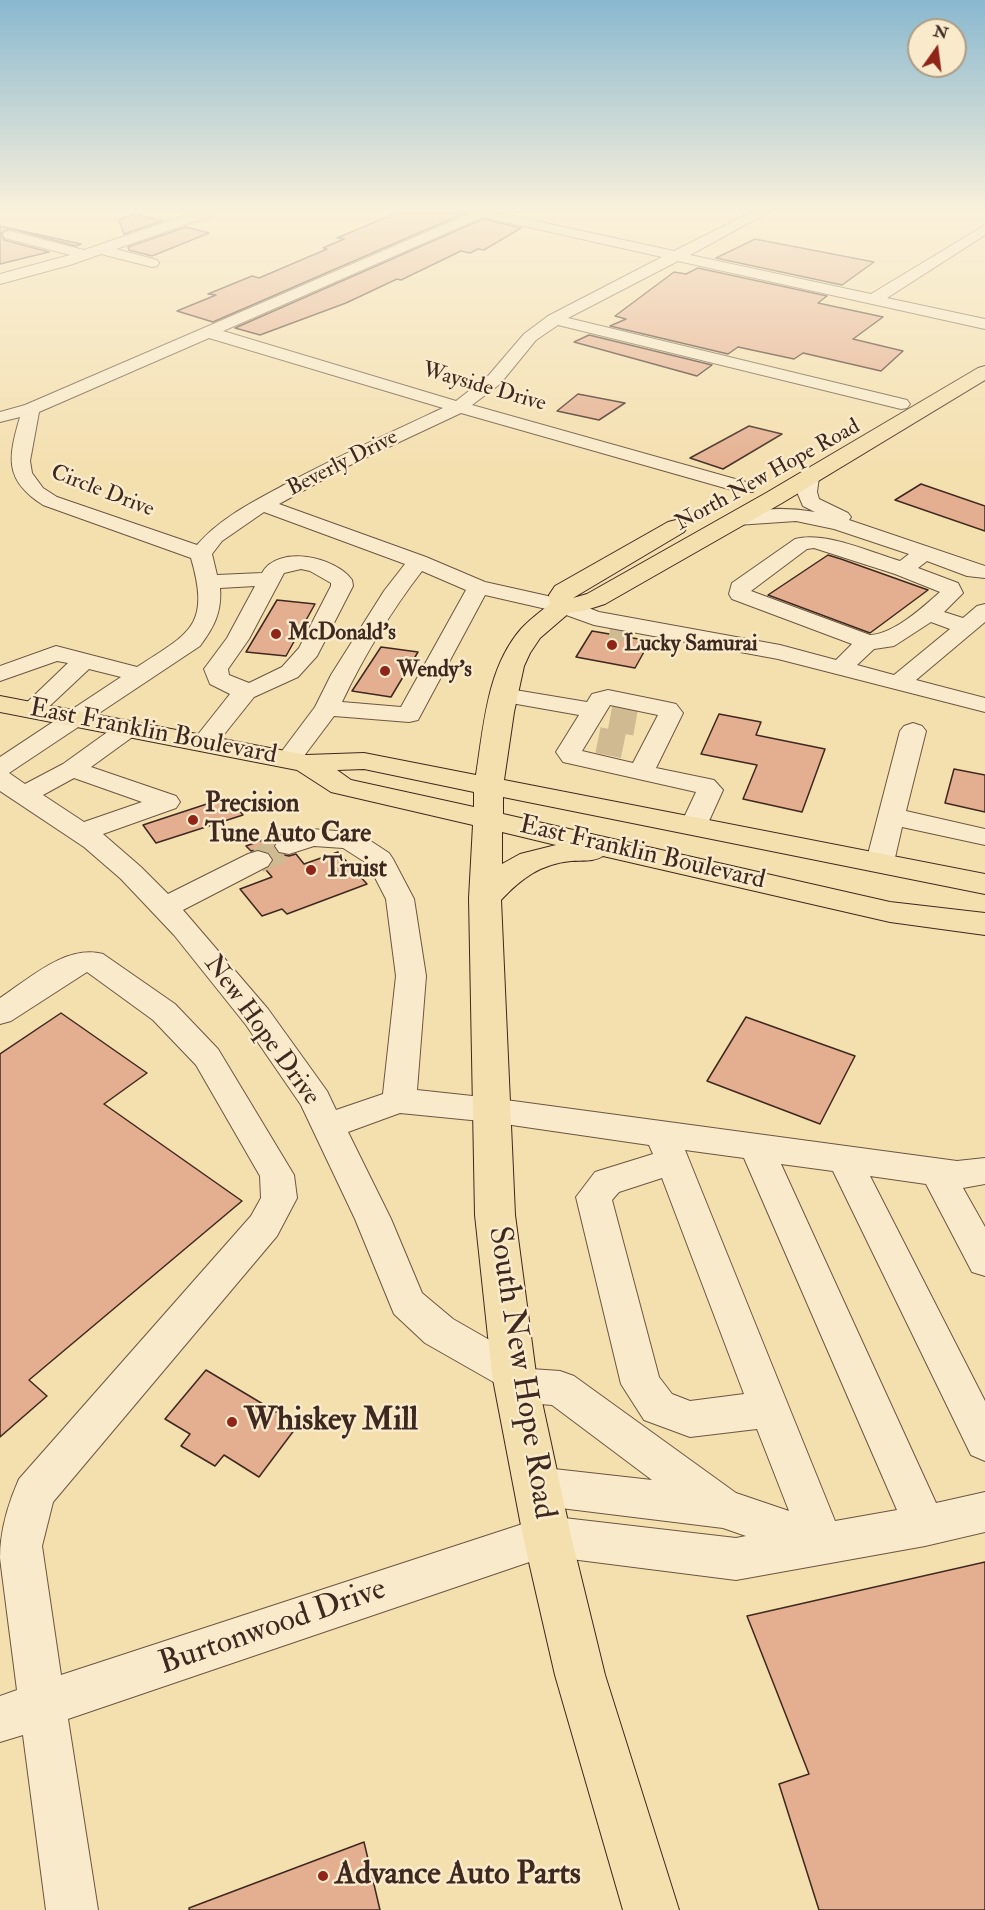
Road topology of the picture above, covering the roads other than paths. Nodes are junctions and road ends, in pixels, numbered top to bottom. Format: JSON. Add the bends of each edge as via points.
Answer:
{"nodes":[{"id":1,"x":276,"y":301,"type":"edge"},
{"id":2,"x":589,"y":301,"type":"edge"},
{"id":3,"x":883,"y":301,"type":"edge"},
{"id":4,"x":554,"y":320,"type":"junction"},
{"id":5,"x":985,"y":324,"type":"edge"},
{"id":6,"x":211,"y":333,"type":"junction"},
{"id":7,"x":985,"y":352,"type":"edge"},
{"id":8,"x":985,"y":372,"type":"edge"},
{"id":9,"x":901,"y":404,"type":"junction"},
{"id":10,"x":459,"y":407,"type":"junction"},
{"id":11,"x":31,"y":409,"type":"junction"},
{"id":12,"x":0,"y":417,"type":"edge"},
{"id":13,"x":830,"y":442,"type":"dead end"},
{"id":14,"x":809,"y":477,"type":"junction"},
{"id":15,"x":762,"y":479,"type":"junction"},
{"id":16,"x":774,"y":498,"type":"junction"},
{"id":17,"x":263,"y":505,"type":"junction"},
{"id":18,"x":737,"y":519,"type":"junction"},
{"id":19,"x":844,"y":526,"type":"junction"},
{"id":20,"x":924,"y":553,"type":"junction"},
{"id":21,"x":201,"y":555,"type":"junction"},
{"id":22,"x":418,"y":562,"type":"junction"},
{"id":23,"x":903,"y":569,"type":"junction"},
{"id":24,"x":985,"y":570,"type":"edge"},
{"id":25,"x":270,"y":579,"type":"junction"},
{"id":26,"x":210,"y":582,"type":"junction"},
{"id":27,"x":478,"y":586,"type":"junction"},
{"id":28,"x":562,"y":606,"type":"junction"},
{"id":29,"x":985,"y":611,"type":"edge"},
{"id":30,"x":929,"y":614,"type":"junction"},
{"id":31,"x":611,"y":626,"type":"junction"},
{"id":32,"x":966,"y":627,"type":"junction"},
{"id":33,"x":687,"y":638,"type":"junction"},
{"id":34,"x":868,"y":642,"type":"junction"},
{"id":35,"x":85,"y":660,"type":"junction"},
{"id":36,"x":841,"y":668,"type":"junction"},
{"id":37,"x":0,"y":675,"type":"edge"},
{"id":38,"x":140,"y":675,"type":"junction"},
{"id":39,"x":898,"y":683,"type":"junction"},
{"id":40,"x":245,"y":692,"type":"junction"},
{"id":41,"x":503,"y":694,"type":"junction"},
{"id":42,"x":0,"y":704,"type":"edge"},
{"id":43,"x":985,"y":705,"type":"edge"},
{"id":44,"x":327,"y":708,"type":"junction"},
{"id":45,"x":31,"y":710,"type":"junction"},
{"id":46,"x":598,"y":714,"type":"junction"},
{"id":47,"x":77,"y":718,"type":"junction"},
{"id":48,"x":129,"y":728,"type":"junction"},
{"id":49,"x":913,"y":731,"type":"dead end"},
{"id":50,"x":205,"y":742,"type":"junction"},
{"id":51,"x":643,"y":757,"type":"junction"},
{"id":52,"x":298,"y":761,"type":"junction"},
{"id":53,"x":0,"y":768,"type":"edge"},
{"id":54,"x":72,"y":769,"type":"junction"},
{"id":55,"x":489,"y":786,"type":"junction"},
{"id":56,"x":12,"y":787,"type":"edge"},
{"id":57,"x":891,"y":816,"type":"junction"},
{"id":58,"x":488,"y":819,"type":"junction"},
{"id":59,"x":694,"y":826,"type":"junction"},
{"id":60,"x":81,"y":832,"type":"junction"},
{"id":61,"x":985,"y":837,"type":"edge"},
{"id":62,"x":289,"y":846,"type":"tunnel mouth"},
{"id":63,"x":629,"y":851,"type":"junction"},
{"id":64,"x":258,"y":860,"type":"tunnel mouth"},
{"id":65,"x":879,"y":862,"type":"junction"},
{"id":66,"x":985,"y":884,"type":"edge"},
{"id":67,"x":485,"y":898,"type":"junction"},
{"id":68,"x":165,"y":908,"type":"junction"},
{"id":69,"x":890,"y":912,"type":"junction"},
{"id":70,"x":985,"y":924,"type":"edge"},
{"id":71,"x":985,"y":948,"type":"edge"},
{"id":72,"x":0,"y":1013,"type":"edge"},
{"id":73,"x":399,"y":1101,"type":"junction"},
{"id":74,"x":491,"y":1110,"type":"junction"},
{"id":75,"x":327,"y":1126,"type":"junction"},
{"id":76,"x":668,"y":1148,"type":"junction"},
{"id":77,"x":756,"y":1148,"type":"junction"},
{"id":78,"x":844,"y":1159,"type":"junction"},
{"id":79,"x":985,"y":1171,"type":"edge"},
{"id":80,"x":936,"y":1172,"type":"junction"},
{"id":81,"x":985,"y":1262,"type":"edge"},
{"id":82,"x":515,"y":1379,"type":"junction"},
{"id":83,"x":770,"y":1409,"type":"junction"},
{"id":84,"x":985,"y":1442,"type":"edge"},
{"id":85,"x":536,"y":1486,"type":"junction"},
{"id":86,"x":723,"y":1508,"type":"junction"},
{"id":87,"x":985,"y":1512,"type":"edge"},
{"id":88,"x":925,"y":1526,"type":"junction"},
{"id":89,"x":546,"y":1536,"type":"junction"},
{"id":90,"x":823,"y":1544,"type":"junction"},
{"id":91,"x":10,"y":1550,"type":"edge"},
{"id":92,"x":22,"y":1712,"type":"edge"},
{"id":93,"x":72,"y":1910,"type":"edge"},
{"id":94,"x":651,"y":1910,"type":"edge"}],
"edges":[{"from":1,"to":6,"type":"street"},
{"from":2,"to":4,"type":"street","name":"Beverly Drive"},
{"from":3,"to":5,"type":"street"},
{"from":4,"to":9,"type":"street"},
{"from":4,"to":10,"type":"street","name":"Beverly Drive","via":[[530,337],[494,380]]},
{"from":6,"to":10,"type":"street","name":"Wayside Drive"},
{"from":6,"to":11,"type":"street"},
{"from":7,"to":9,"type":"main road","name":"North New Hope Road"},
{"from":8,"to":14,"type":"main road","name":"North New Hope Road"},
{"from":9,"to":13,"type":"main road","name":"North New Hope Road"},
{"from":10,"to":15,"type":"street","name":"Wayside Drive"},
{"from":10,"to":17,"type":"street","name":"Beverly Drive"},
{"from":11,"to":12,"type":"street"},
{"from":11,"to":21,"type":"street","name":"Circle Drive","via":[[21,449],[24,480],[33,491],[50,501]]},
{"from":14,"to":16,"type":"main road","name":"North New Hope Road"},
{"from":14,"to":24,"type":"street","via":[[808,498],[817,506]]},
{"from":15,"to":16,"type":"main road","via":[[781,478],[772,489]]},
{"from":15,"to":28,"type":"main road","name":"North New Hope Road","via":[[574,584],[561,595]]},
{"from":16,"to":18,"type":"main road","name":"North New Hope Road"},
{"from":16,"to":19,"type":"street"},
{"from":17,"to":21,"type":"street","name":"Beverly Drive","via":[[215,537]]},
{"from":17,"to":22,"type":"street"},
{"from":18,"to":19,"type":"street","via":[[787,514]]},
{"from":18,"to":28,"type":"main road","name":"North New Hope Road","via":[[590,602]]},
{"from":19,"to":20,"type":"street"},
{"from":20,"to":23,"type":"street"},
{"from":20,"to":24,"type":"street"},
{"from":21,"to":26,"type":"street"},
{"from":22,"to":27,"type":"street"},
{"from":22,"to":44,"type":"street","via":[[395,591]]},
{"from":23,"to":30,"type":"street","via":[[950,588],[952,593]]},
{"from":23,"to":34,"type":"street","via":[[815,542],[802,543],[740,588],[740,594]]},
{"from":25,"to":26,"type":"street"},
{"from":25,"to":40,"type":"street","via":[[238,639],[216,669],[218,678]]},
{"from":25,"to":40,"type":"street","via":[[283,564],[298,562],[329,571],[341,580],[342,586],[309,651],[290,672]]},
{"from":26,"to":38,"type":"street","via":[[207,615],[201,631],[179,651]]},
{"from":27,"to":28,"type":"street"},
{"from":27,"to":44,"type":"street","via":[[409,714]]},
{"from":28,"to":31,"type":"street"},
{"from":28,"to":41,"type":"main road","name":"North New Hope Road","via":[[531,633],[517,653]]},
{"from":29,"to":32,"type":"street"},
{"from":30,"to":32,"type":"street"},
{"from":30,"to":34,"type":"street","via":[[886,641]]},
{"from":31,"to":33,"type":"street"},
{"from":31,"to":33,"type":"street"},
{"from":32,"to":39,"type":"street"},
{"from":33,"to":36,"type":"street","via":[[780,652]]},
{"from":34,"to":36,"type":"street"},
{"from":35,"to":37,"type":"street","via":[[56,653]]},
{"from":35,"to":38,"type":"street"},
{"from":35,"to":45,"type":"street"},
{"from":36,"to":39,"type":"street"},
{"from":38,"to":47,"type":"street"},
{"from":39,"to":43,"type":"street"},
{"from":40,"to":50,"type":"street"},
{"from":41,"to":46,"type":"street"},
{"from":41,"to":55,"type":"main road","name":"North New Hope Road"},
{"from":42,"to":45,"type":"main road","name":"East Franklin Boulevard"},
{"from":44,"to":52,"type":"street"},
{"from":45,"to":47,"type":"main road","name":"East Franklin Boulevard"},
{"from":46,"to":51,"type":"street","via":[[588,738],[569,752],[572,757]]},
{"from":46,"to":51,"type":"street","via":[[601,699],[608,697],[667,709],[671,713],[656,727]]},
{"from":47,"to":48,"type":"main road","name":"East Franklin Boulevard"},
{"from":47,"to":53,"type":"street"},
{"from":48,"to":50,"type":"main road","name":"East Franklin Boulevard"},
{"from":48,"to":54,"type":"street"},
{"from":49,"to":57,"type":"street"},
{"from":50,"to":52,"type":"main road","name":"East Franklin Boulevard"},
{"from":51,"to":59,"type":"street","via":[[710,790]]},
{"from":52,"to":55,"type":"main road","name":"East Franklin Boulevard","via":[[364,761]]},
{"from":52,"to":58,"type":"main road","name":"East Franklin Boulevard","via":[[341,786]]},
{"from":54,"to":56,"type":"street"},
{"from":54,"to":60,"type":"street","via":[[166,802]]},
{"from":55,"to":58,"type":"main road","name":"South New Hope Road"},
{"from":55,"to":59,"type":"main road","name":"East Franklin Boulevard"},
{"from":56,"to":60,"type":"street","name":"New Hope Drive"},
{"from":57,"to":61,"type":"street"},
{"from":57,"to":65,"type":"street"},
{"from":58,"to":63,"type":"main road","name":"East Franklin Boulevard"},
{"from":58,"to":67,"type":"main road","name":"South New Hope Road"},
{"from":59,"to":65,"type":"main road","name":"East Franklin Boulevard"},
{"from":60,"to":68,"type":"street","name":"New Hope Drive","via":[[131,873]]},
{"from":62,"to":73,"type":"street","via":[[311,837],[350,840],[379,859],[400,899],[411,976]]},
{"from":63,"to":67,"type":"main road","via":[[555,854],[533,861],[513,871]]},
{"from":63,"to":69,"type":"main road","name":"East Franklin Boulevard"},
{"from":64,"to":68,"type":"street"},
{"from":65,"to":66,"type":"main road","name":"East Franklin Boulevard"},
{"from":67,"to":74,"type":"main road","name":"South New Hope Road"},
{"from":68,"to":75,"type":"street","name":"New Hope Drive","via":[[257,1017],[315,1100]]},
{"from":69,"to":70,"type":"main road","name":"East Franklin Boulevard"},
{"from":69,"to":71,"type":"main road"},
{"from":72,"to":91,"type":"street","via":[[74,964],[92,962],[164,1012],[207,1058],[277,1175],[279,1198],[264,1226],[34,1493]]},
{"from":73,"to":74,"type":"street"},
{"from":73,"to":75,"type":"street"},
{"from":74,"to":76,"type":"street"},
{"from":74,"to":82,"type":"main road","name":"South New Hope Road","via":[[495,1215]]},
{"from":75,"to":82,"type":"street","name":"New Hope Drive","via":[[373,1219],[407,1303],[439,1331]]},
{"from":76,"to":77,"type":"street"},
{"from":76,"to":83,"type":"street"},
{"from":76,"to":83,"type":"street","via":[[607,1182],[594,1197],[641,1384],[658,1407],[690,1419]]},
{"from":77,"to":78,"type":"street"},
{"from":77,"to":88,"type":"street"},
{"from":78,"to":80,"type":"street"},
{"from":78,"to":84,"type":"street"},
{"from":79,"to":80,"type":"street","via":[[957,1175]]},
{"from":80,"to":81,"type":"street"},
{"from":82,"to":85,"type":"main road","name":"South New Hope Road"},
{"from":82,"to":86,"type":"street","via":[[560,1388]]},
{"from":83,"to":90,"type":"street"},
{"from":85,"to":86,"type":"street"},
{"from":85,"to":89,"type":"main road","name":"South New Hope Road"},
{"from":86,"to":90,"type":"street"},
{"from":87,"to":88,"type":"street"},
{"from":88,"to":90,"type":"street"},
{"from":89,"to":90,"type":"street","via":[[736,1559]]},
{"from":89,"to":92,"type":"street","name":"Burtonwood Drive"},
{"from":89,"to":94,"type":"main road","name":"South New Hope Road","via":[[580,1675]]},
{"from":91,"to":92,"type":"street"},
{"from":92,"to":93,"type":"street"}]}
